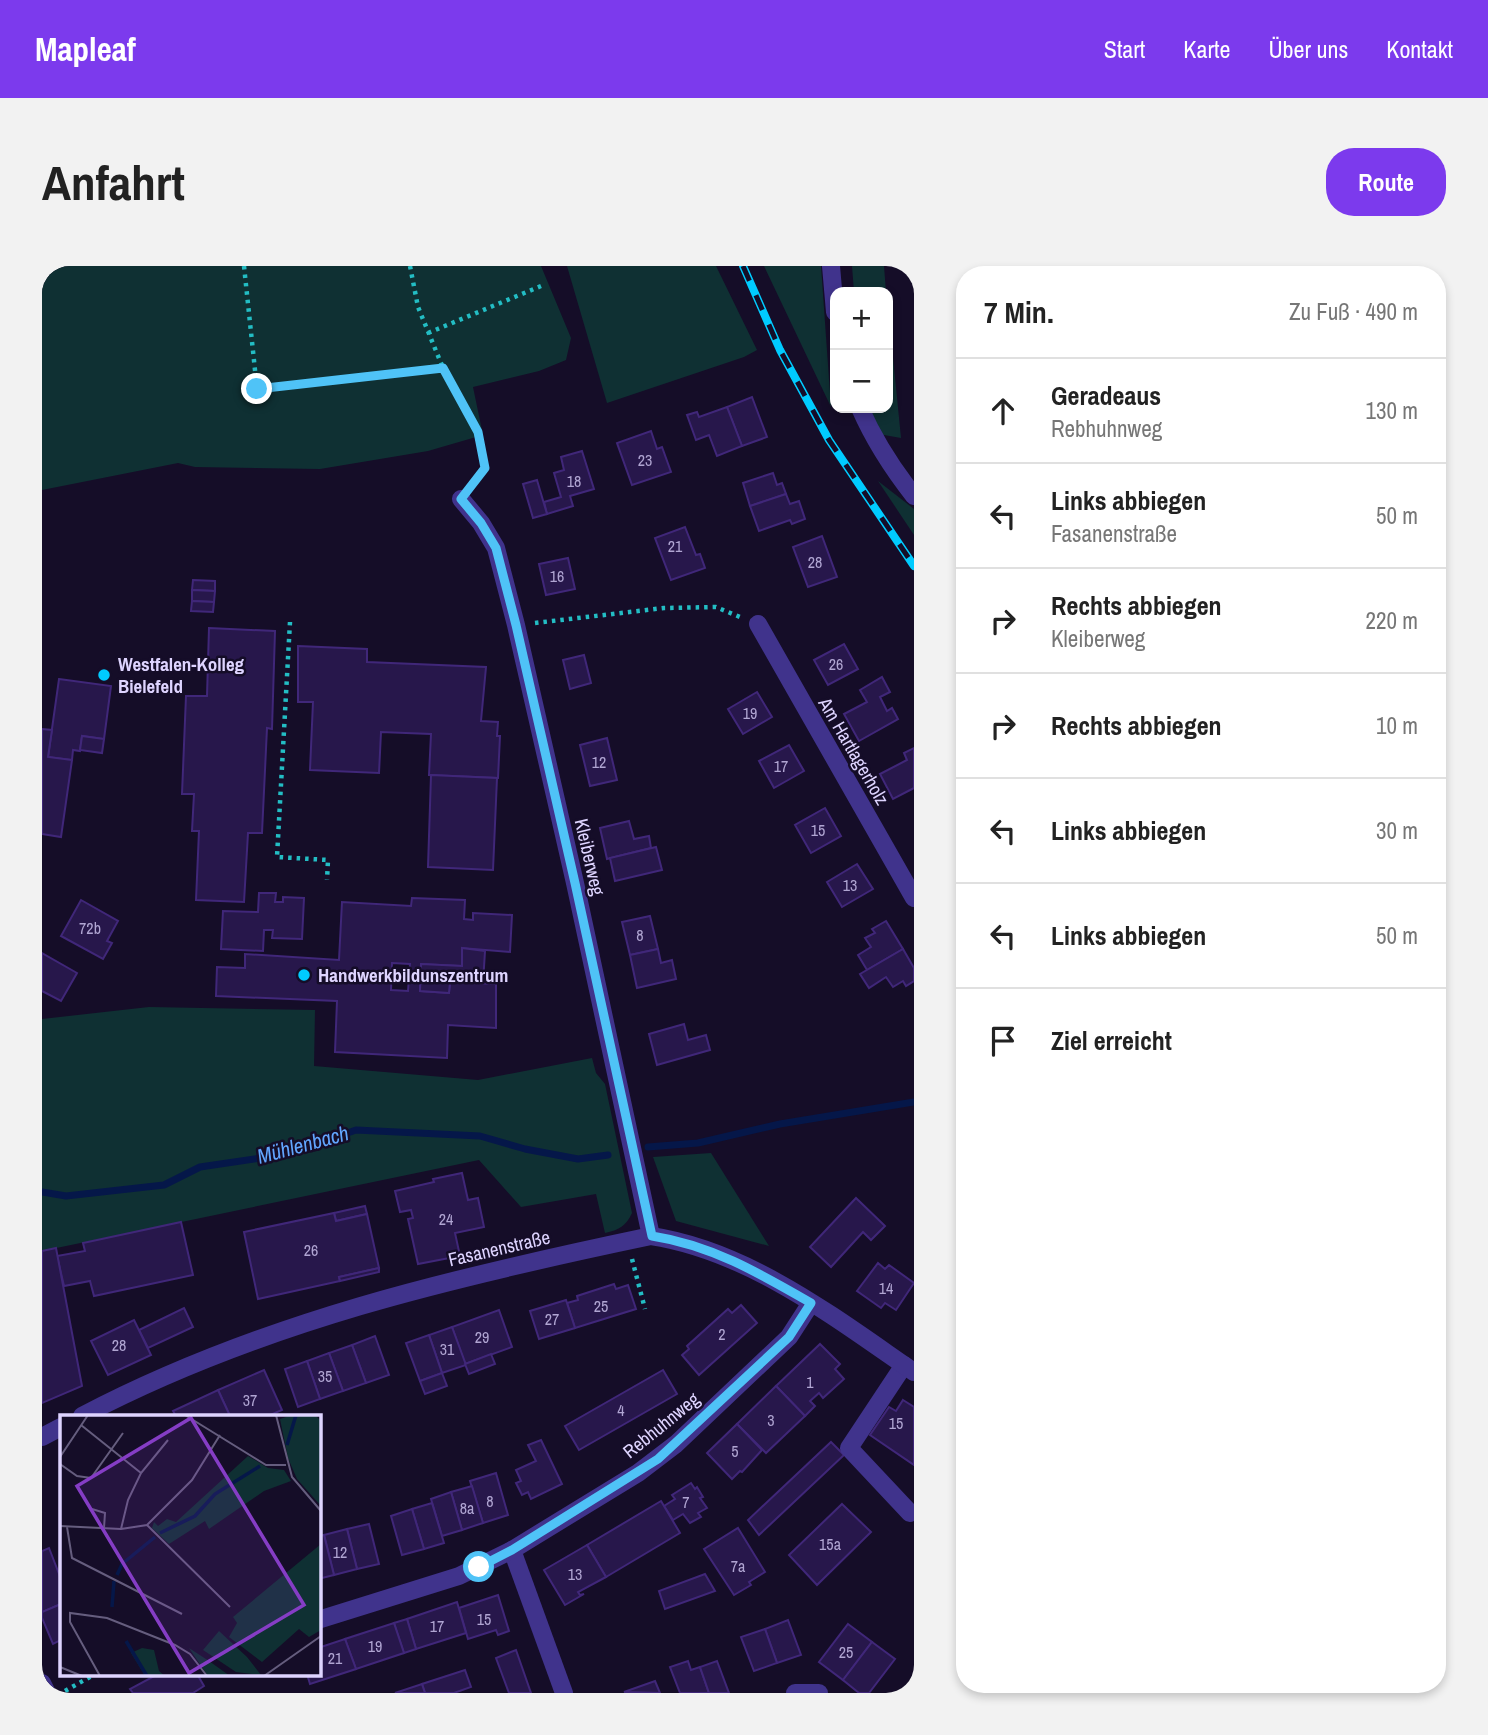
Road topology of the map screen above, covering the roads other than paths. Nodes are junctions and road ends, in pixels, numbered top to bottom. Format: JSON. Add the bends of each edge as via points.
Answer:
{"nodes":[{"id":1,"x":831,"y":266,"type":"edge"},
{"id":2,"x":833,"y":287,"type":"edge"},
{"id":3,"x":862,"y":413,"type":"edge"},
{"id":4,"x":914,"y":496,"type":"edge"},
{"id":5,"x":461,"y":499,"type":"road end"},
{"id":6,"x":758,"y":624,"type":"road end"},
{"id":7,"x":914,"y":898,"type":"edge"},
{"id":8,"x":652,"y":1236,"type":"junction"},
{"id":9,"x":811,"y":1303,"type":"junction"},
{"id":10,"x":909,"y":1369,"type":"edge"},
{"id":11,"x":84,"y":1415,"type":"edge"},
{"id":12,"x":60,"y":1428,"type":"edge"},
{"id":13,"x":42,"y":1437,"type":"edge"},
{"id":14,"x":910,"y":1513,"type":"dead end"},
{"id":15,"x":512,"y":1550,"type":"junction"},
{"id":16,"x":320,"y":1619,"type":"edge"},
{"id":17,"x":42,"y":1683,"type":"edge"},
{"id":18,"x":47,"y":1693,"type":"edge"},
{"id":19,"x":564,"y":1693,"type":"edge"},
{"id":20,"x":795,"y":1693,"type":"edge"},
{"id":21,"x":818,"y":1693,"type":"edge"}],
"edges":[{"from":1,"to":2,"type":"street"},
{"from":3,"to":4,"type":"street","via":[[874,439]]},
{"from":5,"to":8,"type":"street","name":"Kleiberweg","via":[[496,548],[516,625]]},
{"from":6,"to":7,"type":"street","name":"Am Hartlagerholz"},
{"from":8,"to":9,"type":"street","name":"Fasanenstraße","via":[[711,1250]]},
{"from":8,"to":11,"type":"street","name":"Fasanenstraße","via":[[503,1268],[289,1327]]},
{"from":9,"to":10,"type":"street","name":"Fasanenstraße"},
{"from":9,"to":15,"type":"street","name":"Rebhuhnweg","via":[[789,1337],[658,1459]]},
{"from":10,"to":14,"type":"street","via":[[849,1448]]},
{"from":12,"to":13,"type":"street"},
{"from":15,"to":16,"type":"street","name":"Rebhuhnweg","via":[[459,1576]]},
{"from":15,"to":19,"type":"street"},
{"from":17,"to":18,"type":"street"},
{"from":20,"to":21,"type":"street"}]}
